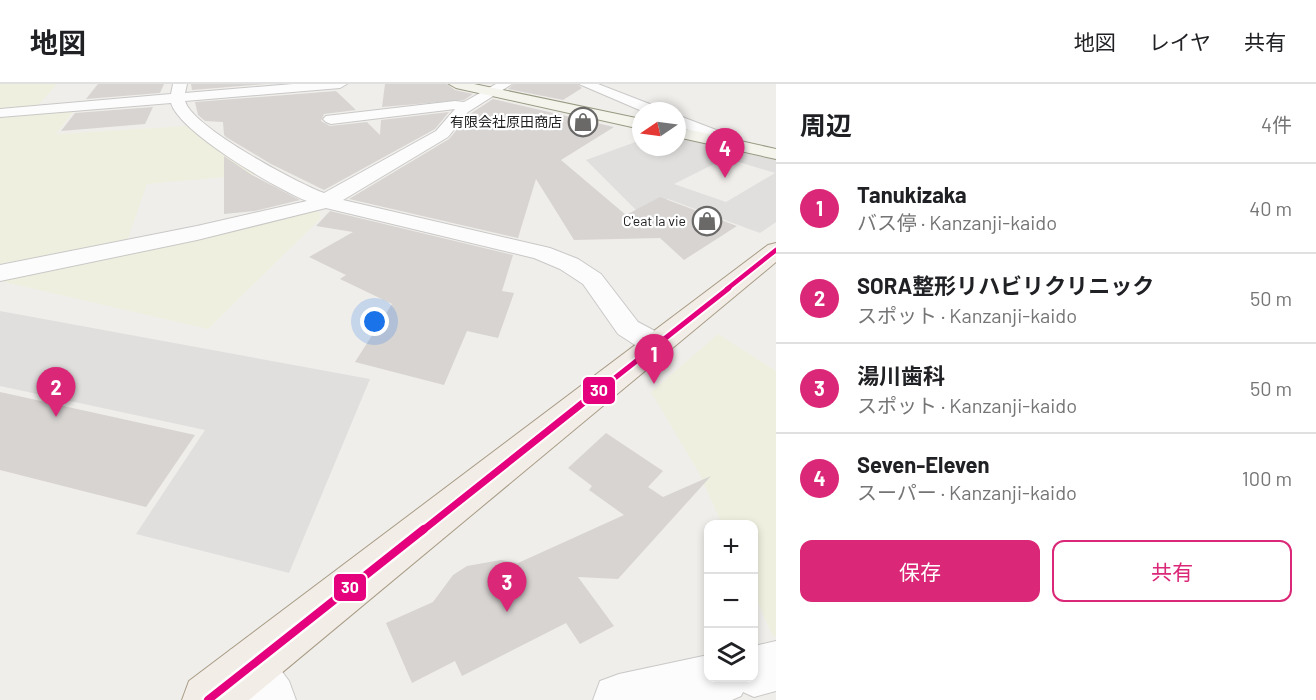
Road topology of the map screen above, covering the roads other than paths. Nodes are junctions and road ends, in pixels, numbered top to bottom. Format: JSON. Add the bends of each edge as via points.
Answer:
{"nodes":[{"id":1,"x":340,"y":84,"type":"edge"},
{"id":2,"x":456,"y":84,"type":"edge"},
{"id":3,"x":586,"y":84,"type":"edge"},
{"id":4,"x":498,"y":88,"type":"edge"},
{"id":5,"x":178,"y":91,"type":"edge"},
{"id":6,"x":632,"y":102,"type":"edge"},
{"id":7,"x":466,"y":107,"type":"junction"},
{"id":8,"x":0,"y":113,"type":"edge"},
{"id":9,"x":331,"y":119,"type":"dead end"},
{"id":10,"x":632,"y":122,"type":"edge"},
{"id":11,"x":686,"y":124,"type":"edge"},
{"id":12,"x":686,"y":134,"type":"edge"},
{"id":13,"x":714,"y":140,"type":"junction"},
{"id":14,"x":776,"y":154,"type":"edge"},
{"id":15,"x":324,"y":201,"type":"junction"},
{"id":16,"x":776,"y":250,"type":"edge"},
{"id":17,"x":0,"y":273,"type":"edge"},
{"id":18,"x":657,"y":345,"type":"junction"},
{"id":19,"x":776,"y":666,"type":"edge"},
{"id":20,"x":758,"y":670,"type":"edge"},
{"id":21,"x":704,"y":682,"type":"edge"},
{"id":22,"x":259,"y":684,"type":"edge"},
{"id":23,"x":208,"y":700,"type":"edge"},
{"id":24,"x":619,"y":700,"type":"edge"}],
"edges":[{"from":1,"to":5,"type":"street"},
{"from":2,"to":4,"type":"street"},
{"from":3,"to":6,"type":"street"},
{"from":4,"to":7,"type":"street"},
{"from":4,"to":10,"type":"street"},
{"from":5,"to":8,"type":"street"},
{"from":5,"to":15,"type":"street","via":[[184,114],[202,131],[295,189]]},
{"from":7,"to":9,"type":"street","via":[[454,105]]},
{"from":7,"to":15,"type":"street","via":[[442,134]]},
{"from":11,"to":13,"type":"street","via":[[718,136]]},
{"from":12,"to":13,"type":"street"},
{"from":13,"to":14,"type":"street"},
{"from":15,"to":17,"type":"street","via":[[197,233]]},
{"from":15,"to":18,"type":"street","via":[[542,253],[569,264],[592,279],[628,327]]},
{"from":16,"to":18,"type":"main road"},
{"from":18,"to":22,"type":"main road"},
{"from":19,"to":20,"type":"street"},
{"from":21,"to":24,"type":"street"},
{"from":22,"to":23,"type":"main road"}]}
